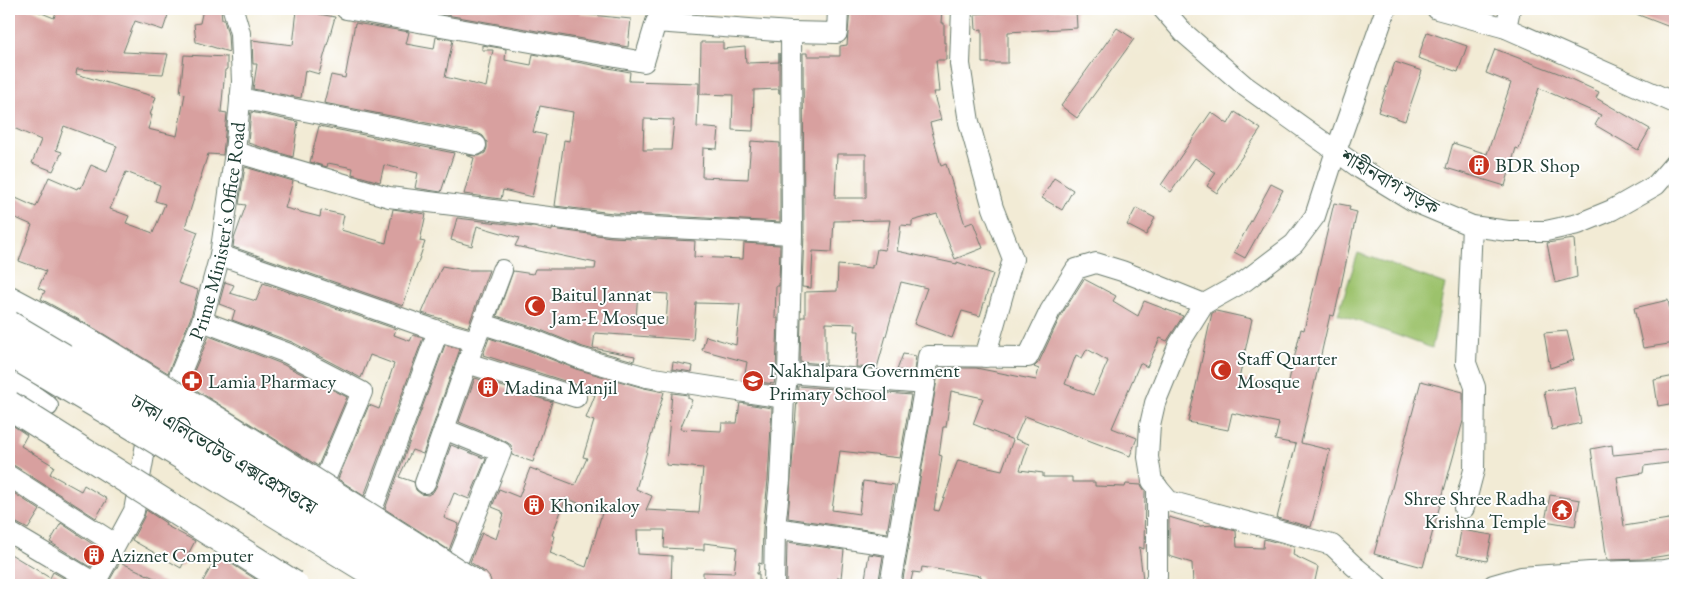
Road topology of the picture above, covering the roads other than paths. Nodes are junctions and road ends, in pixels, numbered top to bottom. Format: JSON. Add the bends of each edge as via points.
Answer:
{"nodes":[{"id":1,"x":233,"y":9,"type":"edge"},
{"id":2,"x":346,"y":9,"type":"edge"},
{"id":3,"x":838,"y":9,"type":"edge"},
{"id":4,"x":962,"y":9,"type":"edge"},
{"id":5,"x":1163,"y":9,"type":"edge"},
{"id":6,"x":1386,"y":9,"type":"edge"},
{"id":7,"x":1437,"y":9,"type":"edge"},
{"id":8,"x":1510,"y":9,"type":"edge"},
{"id":9,"x":1506,"y":28,"type":"junction"},
{"id":10,"x":791,"y":32,"type":"junction"},
{"id":11,"x":240,"y":98,"type":"junction"},
{"id":12,"x":1675,"y":103,"type":"edge"},
{"id":13,"x":476,"y":145,"type":"dead end"},
{"id":14,"x":1336,"y":151,"type":"junction"},
{"id":15,"x":235,"y":152,"type":"junction"},
{"id":16,"x":1675,"y":163,"type":"edge"},
{"id":17,"x":1472,"y":226,"type":"junction"},
{"id":18,"x":792,"y":234,"type":"junction"},
{"id":19,"x":220,"y":254,"type":"junction"},
{"id":20,"x":502,"y":270,"type":"dead end"},
{"id":21,"x":9,"y":300,"type":"edge"},
{"id":22,"x":1204,"y":304,"type":"junction"},
{"id":23,"x":202,"y":321,"type":"junction"},
{"id":24,"x":9,"y":323,"type":"edge"},
{"id":25,"x":438,"y":331,"type":"junction"},
{"id":26,"x":480,"y":332,"type":"junction"},
{"id":27,"x":9,"y":352,"type":"edge"},
{"id":28,"x":985,"y":356,"type":"junction"},
{"id":29,"x":467,"y":363,"type":"junction"},
{"id":30,"x":788,"y":373,"type":"junction"},
{"id":31,"x":9,"y":378,"type":"edge"},
{"id":32,"x":925,"y":384,"type":"junction"},
{"id":33,"x":576,"y":397,"type":"dead end"},
{"id":34,"x":784,"y":398,"type":"junction"},
{"id":35,"x":9,"y":405,"type":"edge"},
{"id":36,"x":48,"y":406,"type":"dead end"},
{"id":37,"x":160,"y":417,"type":"junction"},
{"id":38,"x":444,"y":429,"type":"junction"},
{"id":39,"x":9,"y":476,"type":"edge"},
{"id":40,"x":425,"y":483,"type":"dead end"},
{"id":41,"x":324,"y":484,"type":"dead end"},
{"id":42,"x":1157,"y":486,"type":"junction"},
{"id":43,"x":1464,"y":508,"type":"dead end"},
{"id":44,"x":370,"y":516,"type":"dead end"},
{"id":45,"x":775,"y":528,"type":"junction"},
{"id":46,"x":9,"y":532,"type":"edge"},
{"id":47,"x":115,"y":544,"type":"junction"},
{"id":48,"x":896,"y":546,"type":"junction"},
{"id":49,"x":1675,"y":568,"type":"edge"},
{"id":50,"x":447,"y":576,"type":"edge"},
{"id":51,"x":95,"y":584,"type":"edge"},
{"id":52,"x":294,"y":585,"type":"edge"},
{"id":53,"x":393,"y":585,"type":"edge"},
{"id":54,"x":431,"y":585,"type":"edge"},
{"id":55,"x":476,"y":585,"type":"edge"},
{"id":56,"x":774,"y":585,"type":"edge"},
{"id":57,"x":890,"y":585,"type":"edge"},
{"id":58,"x":1154,"y":585,"type":"edge"},
{"id":59,"x":1377,"y":585,"type":"edge"},
{"id":60,"x":1493,"y":585,"type":"edge"}],
"edges":[{"from":1,"to":11,"type":"street","name":"Prime Minister's Office Road","via":[[240,33]]},
{"from":2,"to":10,"type":"street","via":[[644,62],[656,22]]},
{"from":3,"to":10,"type":"street","via":[[837,33]]},
{"from":4,"to":28,"type":"street","via":[[960,64],[969,122],[993,208],[1013,259]]},
{"from":5,"to":14,"type":"street","name":"শাহীনবাগ সড়ক","via":[[1184,33],[1245,86]]},
{"from":6,"to":14,"type":"street"},
{"from":7,"to":9,"type":"street"},
{"from":8,"to":9,"type":"street"},
{"from":9,"to":12,"type":"street"},
{"from":10,"to":18,"type":"street"},
{"from":11,"to":13,"type":"street"},
{"from":11,"to":15,"type":"street","name":"Prime Minister's Office Road"},
{"from":14,"to":17,"type":"street","name":"শাহীনবাগ সড়ক","via":[[1415,202]]},
{"from":14,"to":22,"type":"street","via":[[1315,216],[1294,244],[1245,281]]},
{"from":15,"to":18,"type":"street","via":[[389,197],[612,225]]},
{"from":15,"to":19,"type":"street","name":"Prime Minister's Office Road"},
{"from":16,"to":17,"type":"street","name":"শাহীনবাগ সড়ক","via":[[1656,185],[1612,210],[1578,224],[1546,230],[1508,231]]},
{"from":17,"to":43,"type":"street","via":[[1466,363],[1475,387],[1474,470]]},
{"from":18,"to":30,"type":"street"},
{"from":19,"to":23,"type":"street","name":"Prime Minister's Office Road"},
{"from":19,"to":25,"type":"street"},
{"from":20,"to":26,"type":"street"},
{"from":21,"to":55,"type":"highway","bridge":true,"via":[[153,381]]},
{"from":22,"to":28,"type":"street","via":[[1096,263],[1076,269],[1050,311],[1028,357]]},
{"from":22,"to":42,"type":"street","via":[[1179,344],[1155,403],[1148,457],[1152,481]]},
{"from":23,"to":37,"type":"street","name":"Prime Minister's Office Road"},
{"from":23,"to":41,"type":"street","via":[[287,353],[362,392]]},
{"from":24,"to":37,"type":"street","via":[[48,344]]},
{"from":24,"to":50,"type":"highway","name":"ঢাকা এলিভেটেড এক্সপ্রেসওয়ে","bridge":true,"via":[[202,440]]},
{"from":25,"to":26,"type":"street"},
{"from":25,"to":44,"type":"street"},
{"from":26,"to":29,"type":"street"},
{"from":26,"to":34,"type":"street","via":[[534,340],[579,358],[648,377]]},
{"from":27,"to":53,"type":"highway","name":"ঢাকা এলিভেটেড এক্সপ্রেসওয়ে","bridge":true},
{"from":28,"to":32,"type":"street","via":[[928,356]]},
{"from":29,"to":33,"type":"street"},
{"from":29,"to":38,"type":"street"},
{"from":30,"to":32,"type":"street"},
{"from":30,"to":34,"type":"street"},
{"from":31,"to":36,"type":"street"},
{"from":32,"to":48,"type":"street"},
{"from":34,"to":45,"type":"street"},
{"from":35,"to":52,"type":"highway","bridge":true},
{"from":37,"to":47,"type":"street","name":"Prime Minister's Office Road","via":[[146,444],[134,511]]},
{"from":37,"to":54,"type":"street"},
{"from":38,"to":40,"type":"street"},
{"from":38,"to":50,"type":"street","via":[[501,452]]},
{"from":39,"to":47,"type":"street"},
{"from":42,"to":58,"type":"street","via":[[1157,577]]},
{"from":42,"to":59,"type":"street","via":[[1170,501],[1332,545]]},
{"from":45,"to":48,"type":"street"},
{"from":45,"to":56,"type":"street"},
{"from":46,"to":51,"type":"street"},
{"from":47,"to":51,"type":"street","name":"Prime Minister's Office Road"},
{"from":48,"to":57,"type":"street"},
{"from":49,"to":60,"type":"street","via":[[1521,577]]}]}
